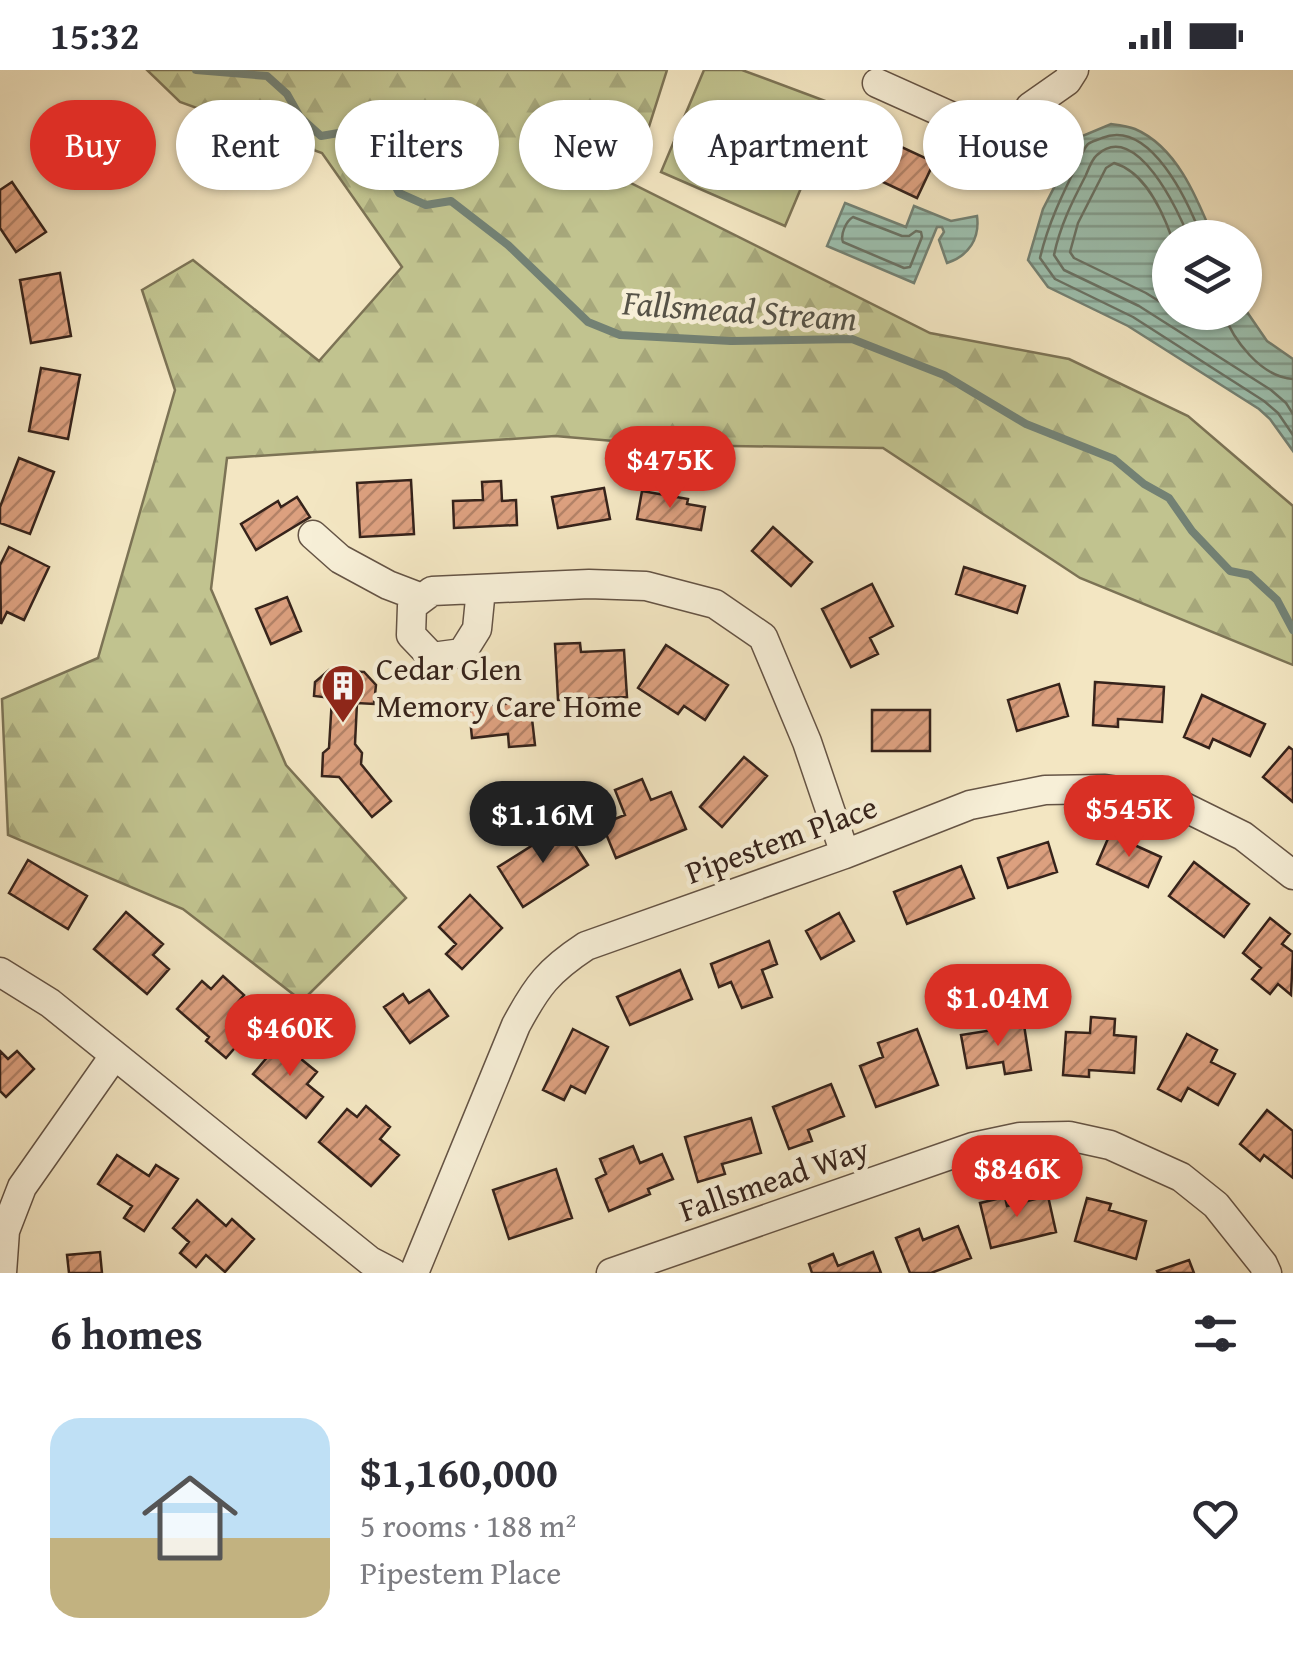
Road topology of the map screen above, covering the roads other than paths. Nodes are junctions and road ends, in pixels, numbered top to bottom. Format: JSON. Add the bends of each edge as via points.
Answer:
{"nodes":[{"id":1,"x":1074,"y":70,"type":"edge"},
{"id":2,"x":876,"y":82,"type":"dead end"},
{"id":3,"x":313,"y":535,"type":"dead end"},
{"id":4,"x":481,"y":589,"type":"junction"},
{"id":5,"x":422,"y":598,"type":"junction"},
{"id":6,"x":845,"y":854,"type":"junction"},
{"id":7,"x":1293,"y":875,"type":"edge"},
{"id":8,"x":0,"y":972,"type":"edge"},
{"id":9,"x":114,"y":1056,"type":"junction"},
{"id":10,"x":2,"y":1273,"type":"edge"},
{"id":11,"x":393,"y":1273,"type":"edge"},
{"id":12,"x":414,"y":1273,"type":"edge"},
{"id":13,"x":611,"y":1273,"type":"edge"},
{"id":14,"x":1266,"y":1273,"type":"edge"}],
"edges":[{"from":1,"to":2,"type":"street","via":[[1030,107],[1013,144]]},
{"from":3,"to":5,"type":"street","via":[[340,559]]},
{"from":4,"to":5,"type":"street","via":[[432,591]]},
{"from":4,"to":5,"type":"street","via":[[477,629],[462,653],[432,657],[411,634],[412,606]]},
{"from":4,"to":6,"type":"street","via":[[646,586],[714,604],[763,638]]},
{"from":6,"to":7,"type":"street","name":"Pipestem Place","via":[[970,805],[1045,790],[1106,788],[1166,798],[1243,836]]},
{"from":6,"to":12,"type":"street","name":"Pipestem Place","via":[[586,946],[560,963],[516,1024]]},
{"from":8,"to":9,"type":"street"},
{"from":9,"to":10,"type":"street","via":[[22,1187],[6,1231]]},
{"from":9,"to":11,"type":"street"},
{"from":13,"to":14,"type":"street","name":"Fallsmead Way","via":[[973,1147],[1069,1136],[1110,1145],[1182,1178],[1216,1205]]}]}
